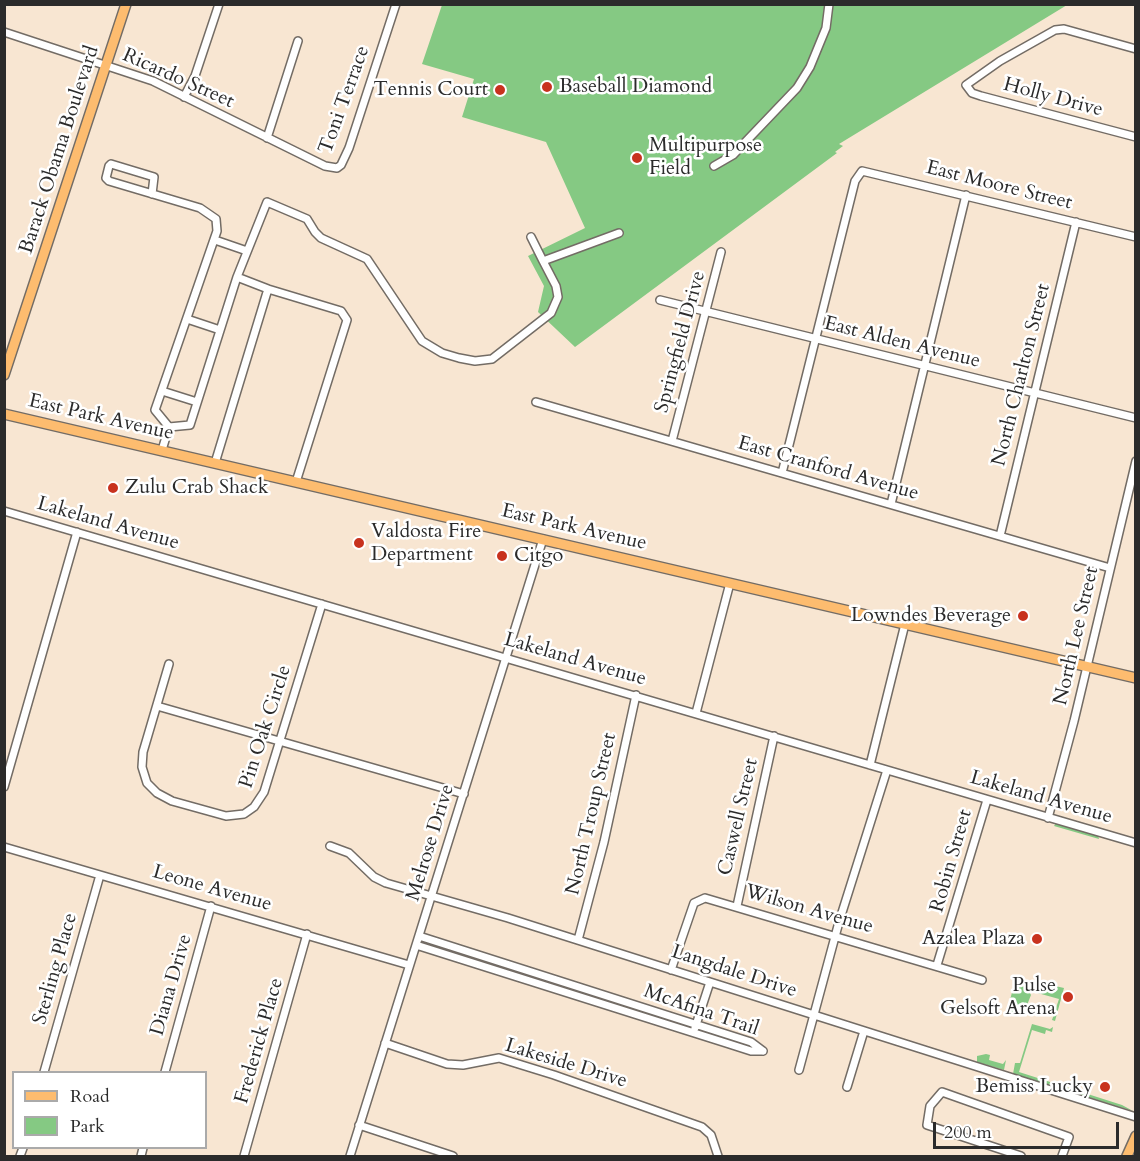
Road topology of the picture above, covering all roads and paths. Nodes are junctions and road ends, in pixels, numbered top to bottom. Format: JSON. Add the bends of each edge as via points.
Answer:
{"nodes":[{"id":1,"x":126,"y":4,"type":"edge"},
{"id":2,"x":219,"y":4,"type":"edge"},
{"id":3,"x":396,"y":4,"type":"edge"},
{"id":4,"x":829,"y":4,"type":"edge"},
{"id":5,"x":4,"y":32,"type":"edge"},
{"id":6,"x":298,"y":41,"type":"dead end"},
{"id":7,"x":1136,"y":49,"type":"edge"},
{"id":8,"x":106,"y":66,"type":"junction"},
{"id":9,"x":184,"y":97,"type":"junction"},
{"id":10,"x":1136,"y":136,"type":"edge"},
{"id":11,"x":267,"y":138,"type":"junction"},
{"id":12,"x":714,"y":166,"type":"dead end"},
{"id":13,"x":152,"y":194,"type":"junction"},
{"id":14,"x":966,"y":195,"type":"junction"},
{"id":15,"x":1076,"y":222,"type":"junction"},
{"id":16,"x":619,"y":233,"type":"dead end"},
{"id":17,"x":531,"y":237,"type":"dead end"},
{"id":18,"x":1136,"y":237,"type":"edge"},
{"id":19,"x":215,"y":240,"type":"junction"},
{"id":20,"x":247,"y":251,"type":"junction"},
{"id":21,"x":721,"y":252,"type":"dead end"},
{"id":22,"x":543,"y":261,"type":"junction"},
{"id":23,"x":237,"y":277,"type":"junction"},
{"id":24,"x":268,"y":289,"type":"junction"},
{"id":25,"x":660,"y":300,"type":"dead end"},
{"id":26,"x":706,"y":311,"type":"junction"},
{"id":27,"x":187,"y":319,"type":"junction"},
{"id":28,"x":220,"y":330,"type":"junction"},
{"id":29,"x":816,"y":339,"type":"junction"},
{"id":30,"x":925,"y":366,"type":"junction"},
{"id":31,"x":4,"y":375,"type":"edge"},
{"id":32,"x":162,"y":391,"type":"junction"},
{"id":33,"x":1036,"y":393,"type":"junction"},
{"id":34,"x":197,"y":402,"type":"junction"},
{"id":35,"x":536,"y":402,"type":"dead end"},
{"id":36,"x":4,"y":414,"type":"edge"},
{"id":37,"x":1136,"y":418,"type":"edge"},
{"id":38,"x":169,"y":427,"type":"junction"},
{"id":39,"x":672,"y":441,"type":"junction"},
{"id":40,"x":162,"y":450,"type":"junction"},
{"id":41,"x":1136,"y":461,"type":"edge"},
{"id":42,"x":215,"y":463,"type":"junction"},
{"id":43,"x":782,"y":473,"type":"junction"},
{"id":44,"x":296,"y":482,"type":"junction"},
{"id":45,"x":891,"y":504,"type":"junction"},
{"id":46,"x":4,"y":512,"type":"edge"},
{"id":47,"x":76,"y":532,"type":"junction"},
{"id":48,"x":1000,"y":536,"type":"junction"},
{"id":49,"x":543,"y":539,"type":"junction"},
{"id":50,"x":1110,"y":568,"type":"junction"},
{"id":51,"x":730,"y":583,"type":"junction"},
{"id":52,"x":322,"y":604,"type":"junction"},
{"id":53,"x":905,"y":624,"type":"junction"},
{"id":54,"x":507,"y":658,"type":"junction"},
{"id":55,"x":169,"y":664,"type":"dead end"},
{"id":56,"x":1086,"y":667,"type":"junction"},
{"id":57,"x":1136,"y":678,"type":"edge"},
{"id":58,"x":636,"y":695,"type":"junction"},
{"id":59,"x":157,"y":706,"type":"junction"},
{"id":60,"x":696,"y":713,"type":"junction"},
{"id":61,"x":774,"y":736,"type":"junction"},
{"id":62,"x":281,"y":742,"type":"junction"},
{"id":63,"x":870,"y":765,"type":"junction"},
{"id":64,"x":887,"y":770,"type":"junction"},
{"id":65,"x":4,"y":787,"type":"edge"},
{"id":66,"x":464,"y":794,"type":"junction"},
{"id":67,"x":987,"y":800,"type":"junction"},
{"id":68,"x":1048,"y":818,"type":"junction"},
{"id":69,"x":1136,"y":843,"type":"edge"},
{"id":70,"x":330,"y":846,"type":"dead end"},
{"id":71,"x":4,"y":848,"type":"edge"},
{"id":72,"x":100,"y":875,"type":"junction"},
{"id":73,"x":431,"y":896,"type":"junction"},
{"id":74,"x":211,"y":906,"type":"junction"},
{"id":75,"x":737,"y":906,"type":"junction"},
{"id":76,"x":307,"y":934,"type":"junction"},
{"id":77,"x":419,"y":936,"type":"junction"},
{"id":78,"x":836,"y":936,"type":"junction"},
{"id":79,"x":578,"y":940,"type":"junction"},
{"id":80,"x":416,"y":945,"type":"junction"},
{"id":81,"x":462,"y":950,"type":"junction"},
{"id":82,"x":459,"y":958,"type":"junction"},
{"id":83,"x":497,"y":961,"type":"junction"},
{"id":84,"x":409,"y":965,"type":"junction"},
{"id":85,"x":937,"y":965,"type":"junction"},
{"id":86,"x":494,"y":969,"type":"junction"},
{"id":87,"x":671,"y":970,"type":"junction"},
{"id":88,"x":531,"y":972,"type":"junction"},
{"id":89,"x":528,"y":980,"type":"junction"},
{"id":90,"x":982,"y":980,"type":"dead end"},
{"id":91,"x":710,"y":982,"type":"junction"},
{"id":92,"x":566,"y":983,"type":"junction"},
{"id":93,"x":563,"y":992,"type":"junction"},
{"id":94,"x":601,"y":994,"type":"junction"},
{"id":95,"x":598,"y":1003,"type":"junction"},
{"id":96,"x":814,"y":1015,"type":"junction"},
{"id":97,"x":670,"y":1016,"type":"junction"},
{"id":98,"x":667,"y":1024,"type":"junction"},
{"id":99,"x":696,"y":1025,"type":"junction"},
{"id":100,"x":864,"y":1031,"type":"junction"},
{"id":101,"x":693,"y":1033,"type":"junction"},
{"id":102,"x":729,"y":1035,"type":"junction"},
{"id":103,"x":385,"y":1043,"type":"junction"},
{"id":104,"x":726,"y":1043,"type":"junction"},
{"id":105,"x":799,"y":1070,"type":"dead end"},
{"id":106,"x":44,"y":1071,"type":"edge"},
{"id":107,"x":165,"y":1071,"type":"edge"},
{"id":108,"x":847,"y":1088,"type":"dead end"},
{"id":109,"x":1136,"y":1117,"type":"edge"},
{"id":110,"x":359,"y":1125,"type":"junction"},
{"id":111,"x":1136,"y":1136,"type":"edge"},
{"id":112,"x":244,"y":1156,"type":"edge"},
{"id":113,"x":350,"y":1156,"type":"edge"},
{"id":114,"x":453,"y":1156,"type":"edge"},
{"id":115,"x":718,"y":1156,"type":"edge"},
{"id":116,"x":1022,"y":1156,"type":"edge"},
{"id":117,"x":1062,"y":1156,"type":"edge"},
{"id":118,"x":1126,"y":1156,"type":"edge"}],
"edges":[{"from":1,"to":8,"type":"main road","name":"Barack Obama Boulevard"},
{"from":2,"to":9,"type":"street"},
{"from":3,"to":11,"type":"street","name":"Toni Terrace","via":[[341,165],[325,166]]},
{"from":4,"to":12,"type":"street","via":[[826,28],[797,88],[734,155]]},
{"from":5,"to":8,"type":"street","name":"Ricardo Street"},
{"from":6,"to":11,"type":"street"},
{"from":7,"to":10,"type":"street","name":"Holly Drive","via":[[1054,30],[966,85],[981,96]]},
{"from":8,"to":9,"type":"street","name":"Ricardo Street","via":[[153,81]]},
{"from":8,"to":31,"type":"main road","name":"Barack Obama Boulevard"},
{"from":9,"to":11,"type":"street","name":"Ricardo Street"},
{"from":13,"to":13,"type":"street","via":[[109,181],[109,166],[154,177]]},
{"from":13,"to":19,"type":"street","via":[[200,208],[216,219]]},
{"from":14,"to":15,"type":"street","name":"East Moore Street"},
{"from":14,"to":29,"type":"street","name":"East Moore Street","via":[[862,171],[856,177]]},
{"from":14,"to":30,"type":"street"},
{"from":15,"to":18,"type":"street","name":"East Moore Street"},
{"from":15,"to":33,"type":"street","name":"North Charlton Street"},
{"from":16,"to":22,"type":"street"},
{"from":17,"to":22,"type":"street"},
{"from":19,"to":20,"type":"street"},
{"from":19,"to":27,"type":"street"},
{"from":20,"to":22,"type":"street","via":[[267,202],[307,219],[321,238],[367,259],[422,341],[442,352],[476,360],[492,359],[551,313],[558,297]]},
{"from":20,"to":23,"type":"street"},
{"from":21,"to":26,"type":"street","name":"Springfield Drive"},
{"from":23,"to":24,"type":"street"},
{"from":23,"to":28,"type":"street"},
{"from":24,"to":42,"type":"street"},
{"from":24,"to":44,"type":"street","via":[[341,311],[346,320]]},
{"from":25,"to":26,"type":"street","name":"East Alden Avenue"},
{"from":26,"to":29,"type":"street","name":"East Alden Avenue"},
{"from":26,"to":39,"type":"street","name":"Springfield Drive"},
{"from":27,"to":28,"type":"street"},
{"from":27,"to":32,"type":"street"},
{"from":28,"to":34,"type":"street"},
{"from":29,"to":30,"type":"street","name":"East Alden Avenue"},
{"from":29,"to":43,"type":"street"},
{"from":30,"to":33,"type":"street","name":"East Alden Avenue"},
{"from":30,"to":45,"type":"street"},
{"from":32,"to":34,"type":"street"},
{"from":32,"to":38,"type":"street","via":[[155,410]]},
{"from":33,"to":37,"type":"street","name":"East Alden Avenue"},
{"from":33,"to":48,"type":"street","name":"North Charlton Street"},
{"from":34,"to":38,"type":"street","via":[[190,425]]},
{"from":35,"to":39,"type":"street","name":"East Cranford Avenue"},
{"from":36,"to":40,"type":"main road","name":"East Park Avenue"},
{"from":38,"to":40,"type":"street"},
{"from":39,"to":43,"type":"street","name":"East Cranford Avenue"},
{"from":40,"to":42,"type":"main road","name":"East Park Avenue"},
{"from":41,"to":50,"type":"street","name":"North Lee Street"},
{"from":42,"to":44,"type":"main road","name":"East Park Avenue"},
{"from":43,"to":45,"type":"street","name":"East Cranford Avenue"},
{"from":44,"to":49,"type":"main road","name":"East Park Avenue"},
{"from":45,"to":48,"type":"street","name":"East Cranford Avenue"},
{"from":46,"to":47,"type":"street","name":"Lakeland Avenue"},
{"from":47,"to":52,"type":"street","name":"Lakeland Avenue"},
{"from":47,"to":65,"type":"street"},
{"from":48,"to":50,"type":"street","name":"East Cranford Avenue"},
{"from":49,"to":51,"type":"main road","name":"East Park Avenue"},
{"from":49,"to":54,"type":"street","name":"Melrose Drive"},
{"from":50,"to":56,"type":"street","name":"North Lee Street"},
{"from":51,"to":53,"type":"main road","name":"East Park Avenue"},
{"from":51,"to":60,"type":"street"},
{"from":52,"to":54,"type":"street","name":"Lakeland Avenue"},
{"from":52,"to":62,"type":"street","name":"Pin Oak Circle"},
{"from":53,"to":56,"type":"main road","name":"East Park Avenue"},
{"from":53,"to":63,"type":"street"},
{"from":54,"to":58,"type":"street","name":"Lakeland Avenue"},
{"from":54,"to":66,"type":"street","name":"Melrose Drive"},
{"from":55,"to":59,"type":"street","name":"Pin Oak Circle"},
{"from":56,"to":57,"type":"main road","name":"East Park Avenue"},
{"from":56,"to":68,"type":"street","name":"North Lee Street"},
{"from":58,"to":60,"type":"street","name":"Lakeland Avenue"},
{"from":58,"to":79,"type":"street","name":"North Troup Street"},
{"from":59,"to":62,"type":"street"},
{"from":59,"to":62,"type":"street","name":"Pin Oak Circle","via":[[142,767],[147,783],[172,801],[226,816],[249,811],[261,798]]},
{"from":60,"to":61,"type":"street","name":"Lakeland Avenue"},
{"from":61,"to":63,"type":"street","name":"Lakeland Avenue"},
{"from":61,"to":75,"type":"street","name":"Caswell Street"},
{"from":62,"to":66,"type":"street"},
{"from":63,"to":64,"type":"street","name":"Lakeland Avenue"},
{"from":64,"to":67,"type":"street","name":"Lakeland Avenue"},
{"from":64,"to":78,"type":"street"},
{"from":66,"to":73,"type":"street","name":"Melrose Drive"},
{"from":67,"to":68,"type":"street","name":"Lakeland Avenue"},
{"from":67,"to":85,"type":"street","name":"Robin Street"},
{"from":68,"to":69,"type":"street","name":"Lakeland Avenue"},
{"from":70,"to":73,"type":"street","name":"Langdale Drive","via":[[358,858],[380,880]]},
{"from":71,"to":72,"type":"street","name":"Leone Avenue"},
{"from":72,"to":74,"type":"street","name":"Leone Avenue"},
{"from":72,"to":106,"type":"street","name":"Sterling Place"},
{"from":73,"to":77,"type":"street","name":"Melrose Drive"},
{"from":73,"to":79,"type":"street","name":"Langdale Drive"},
{"from":74,"to":76,"type":"street","name":"Leone Avenue"},
{"from":74,"to":107,"type":"street","name":"Diana Drive"},
{"from":75,"to":78,"type":"street","name":"Wilson Avenue"},
{"from":75,"to":87,"type":"street","name":"Wilson Avenue","via":[[705,898],[694,903]]},
{"from":76,"to":84,"type":"street","name":"Leone Avenue"},
{"from":76,"to":112,"type":"street","name":"Frederick Place"},
{"from":77,"to":80,"type":"street","name":"Melrose Drive"},
{"from":77,"to":81,"type":"street","name":"McAfina Trail"},
{"from":78,"to":85,"type":"street","name":"Wilson Avenue"},
{"from":78,"to":96,"type":"street"},
{"from":79,"to":87,"type":"street","name":"Langdale Drive"},
{"from":80,"to":82,"type":"street","name":"McAfina Trail"},
{"from":80,"to":84,"type":"street","name":"Melrose Drive"},
{"from":81,"to":82,"type":"street"},
{"from":81,"to":83,"type":"street","name":"McAfina Trail"},
{"from":82,"to":86,"type":"street","name":"McAfina Trail"},
{"from":83,"to":86,"type":"street"},
{"from":83,"to":88,"type":"street","name":"McAfina Trail"},
{"from":84,"to":103,"type":"street","name":"Melrose Drive"},
{"from":85,"to":90,"type":"street","name":"Wilson Avenue"},
{"from":86,"to":89,"type":"street","name":"McAfina Trail"},
{"from":87,"to":91,"type":"street","name":"Langdale Drive"},
{"from":88,"to":89,"type":"street"},
{"from":88,"to":92,"type":"street","name":"McAfina Trail"},
{"from":89,"to":93,"type":"street","name":"McAfina Trail"},
{"from":91,"to":96,"type":"street","name":"Langdale Drive"},
{"from":91,"to":99,"type":"street"},
{"from":92,"to":93,"type":"street"},
{"from":92,"to":94,"type":"street","name":"McAfina Trail"},
{"from":93,"to":95,"type":"street","name":"McAfina Trail"},
{"from":94,"to":95,"type":"street"},
{"from":94,"to":97,"type":"street","name":"McAfina Trail"},
{"from":95,"to":98,"type":"street","name":"McAfina Trail"},
{"from":96,"to":100,"type":"street","name":"Langdale Drive"},
{"from":96,"to":105,"type":"street"},
{"from":97,"to":98,"type":"street"},
{"from":97,"to":99,"type":"street","name":"McAfina Trail"},
{"from":98,"to":101,"type":"street","name":"McAfina Trail"},
{"from":99,"to":101,"type":"street"},
{"from":99,"to":102,"type":"street","name":"McAfina Trail"},
{"from":100,"to":108,"type":"street"},
{"from":100,"to":109,"type":"street","name":"Langdale Drive"},
{"from":101,"to":104,"type":"street","name":"McAfina Trail"},
{"from":102,"to":104,"type":"street"},
{"from":102,"to":104,"type":"street","name":"McAfina Trail","via":[[751,1042],[763,1051]]},
{"from":103,"to":110,"type":"street","name":"Melrose Drive"},
{"from":103,"to":115,"type":"street","name":"Lakeside Drive","via":[[447,1064],[499,1058],[554,1075],[702,1127],[714,1141]]},
{"from":110,"to":113,"type":"street","name":"Melrose Drive"},
{"from":110,"to":114,"type":"street"},
{"from":111,"to":118,"type":"main road"},
{"from":116,"to":117,"type":"street","via":[[927,1125],[930,1106],[942,1092],[1069,1137]]}]}
